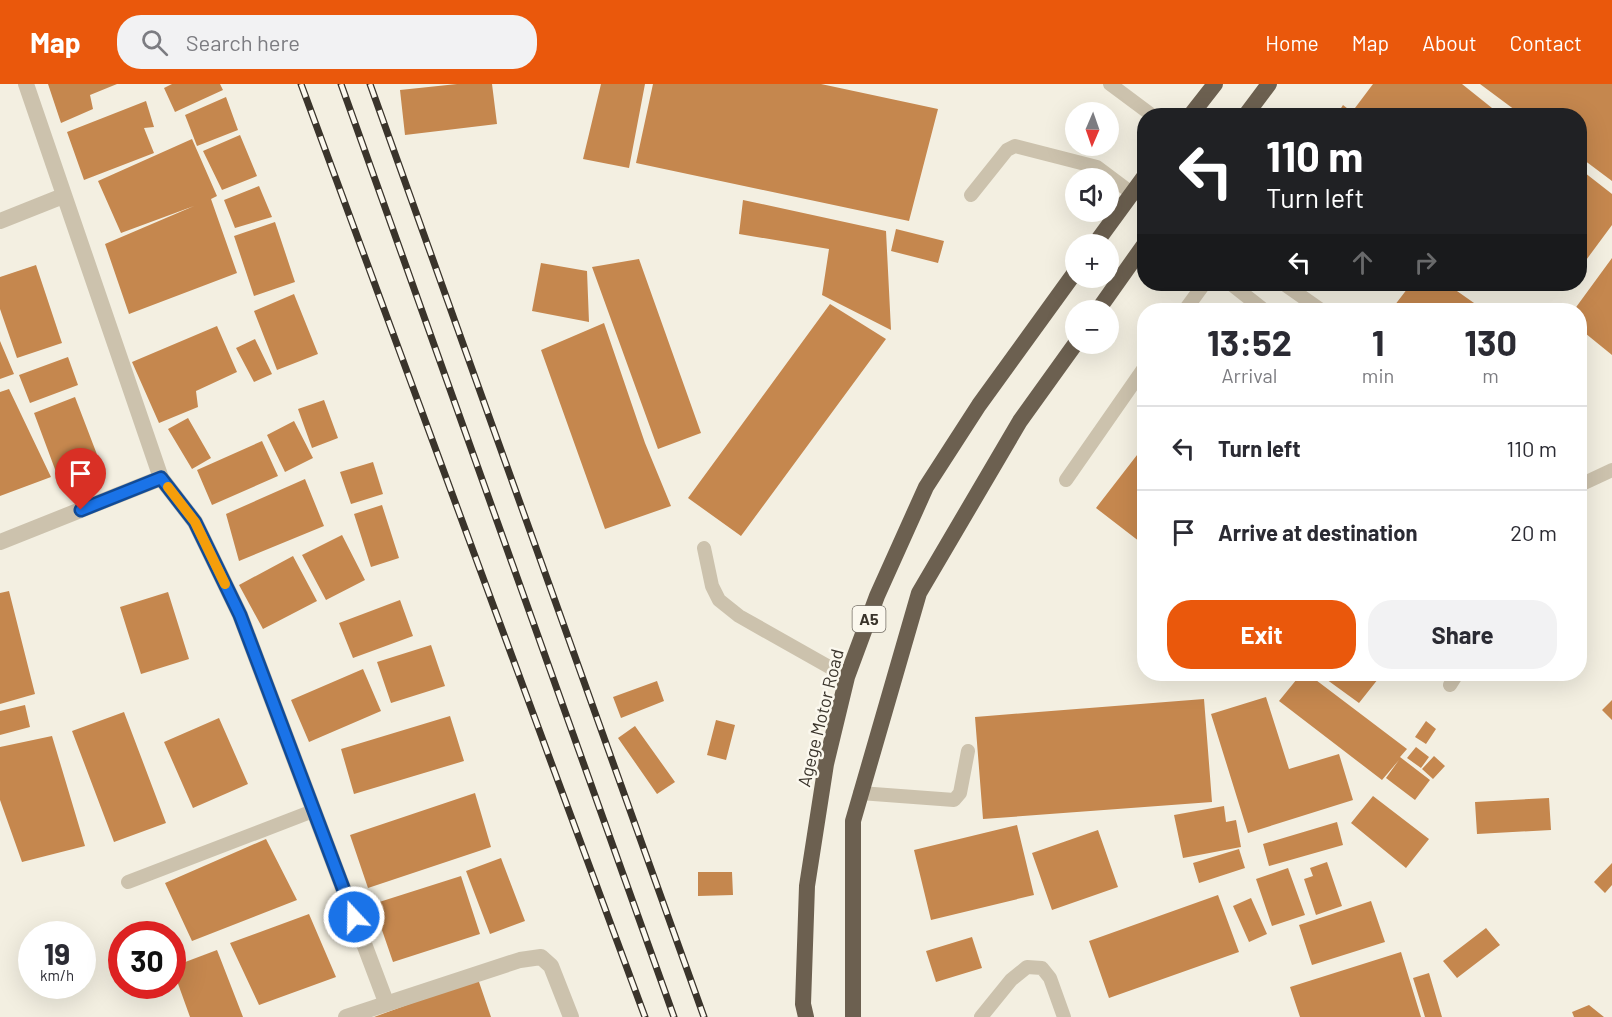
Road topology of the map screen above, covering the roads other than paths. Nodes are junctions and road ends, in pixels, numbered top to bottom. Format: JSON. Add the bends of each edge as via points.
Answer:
{"nodes":[{"id":1,"x":26,"y":84,"type":"edge"},
{"id":2,"x":1110,"y":84,"type":"edge"},
{"id":3,"x":1215,"y":84,"type":"edge"},
{"id":4,"x":1269,"y":84,"type":"edge"},
{"id":5,"x":1142,"y":108,"type":"edge"},
{"id":6,"x":1196,"y":108,"type":"edge"},
{"id":7,"x":1251,"y":108,"type":"edge"},
{"id":8,"x":1137,"y":188,"type":"edge"},
{"id":9,"x":1133,"y":194,"type":"junction"},
{"id":10,"x":971,"y":195,"type":"dead end"},
{"id":11,"x":63,"y":196,"type":"junction"},
{"id":12,"x":0,"y":220,"type":"edge"},
{"id":13,"x":1103,"y":234,"type":"edge"},
{"id":14,"x":1137,"y":255,"type":"edge"},
{"id":15,"x":1065,"y":286,"type":"edge"},
{"id":16,"x":1240,"y":291,"type":"edge"},
{"id":17,"x":1294,"y":291,"type":"edge"},
{"id":18,"x":1105,"y":300,"type":"edge"},
{"id":19,"x":1255,"y":303,"type":"edge"},
{"id":20,"x":1311,"y":303,"type":"edge"},
{"id":21,"x":1068,"y":354,"type":"edge"},
{"id":22,"x":1137,"y":378,"type":"edge"},
{"id":23,"x":1612,"y":470,"type":"edge"},
{"id":24,"x":161,"y":478,"type":"junction"},
{"id":25,"x":1066,"y":480,"type":"dead end"},
{"id":26,"x":1587,"y":482,"type":"edge"},
{"id":27,"x":0,"y":542,"type":"edge"},
{"id":28,"x":704,"y":548,"type":"dead end"},
{"id":29,"x":847,"y":676,"type":"junction"},
{"id":30,"x":968,"y":750,"type":"dead end"},
{"id":31,"x":860,"y":793,"type":"junction"},
{"id":32,"x":313,"y":812,"type":"junction"},
{"id":33,"x":128,"y":882,"type":"dead end"},
{"id":34,"x":386,"y":1002,"type":"junction"},
{"id":35,"x":346,"y":1017,"type":"edge"},
{"id":36,"x":571,"y":1017,"type":"edge"},
{"id":37,"x":806,"y":1017,"type":"edge"},
{"id":38,"x":853,"y":1017,"type":"edge"},
{"id":39,"x":981,"y":1017,"type":"edge"},
{"id":40,"x":1064,"y":1017,"type":"edge"}],
"edges":[{"from":1,"to":11,"type":"street"},
{"from":2,"to":5,"type":"lane"},
{"from":3,"to":6,"type":"highway"},
{"from":4,"to":7,"type":"highway"},
{"from":8,"to":9,"type":"highway"},
{"from":9,"to":10,"type":"lane","via":[[1097,167],[1015,146],[1007,150]]},
{"from":9,"to":13,"type":"highway"},
{"from":11,"to":12,"type":"street"},
{"from":11,"to":24,"type":"street"},
{"from":14,"to":18,"type":"highway"},
{"from":15,"to":29,"type":"highway","name":"Agege Motor Road","number":"A5","via":[[979,405],[926,487],[877,596]]},
{"from":16,"to":19,"type":"lane"},
{"from":17,"to":20,"type":"lane"},
{"from":21,"to":31,"type":"highway","number":"A5","via":[[1020,421],[919,593]]},
{"from":22,"to":25,"type":"lane"},
{"from":23,"to":26,"type":"lane"},
{"from":24,"to":27,"type":"street"},
{"from":24,"to":32,"type":"street","via":[[195,522],[240,615]]},
{"from":28,"to":29,"type":"lane","via":[[719,600],[739,616]]},
{"from":29,"to":37,"type":"highway","name":"Agege Motor Road","number":"A5","via":[[826,764],[807,886]]},
{"from":30,"to":31,"type":"lane","via":[[960,793],[954,800]]},
{"from":31,"to":38,"type":"highway","number":"A5","via":[[853,821]]},
{"from":32,"to":33,"type":"lane"},
{"from":32,"to":34,"type":"street"},
{"from":34,"to":35,"type":"street"},
{"from":34,"to":36,"type":"street","via":[[541,957],[551,966]]},
{"from":39,"to":40,"type":"lane","via":[[1027,967],[1042,968],[1050,978]]}]}
